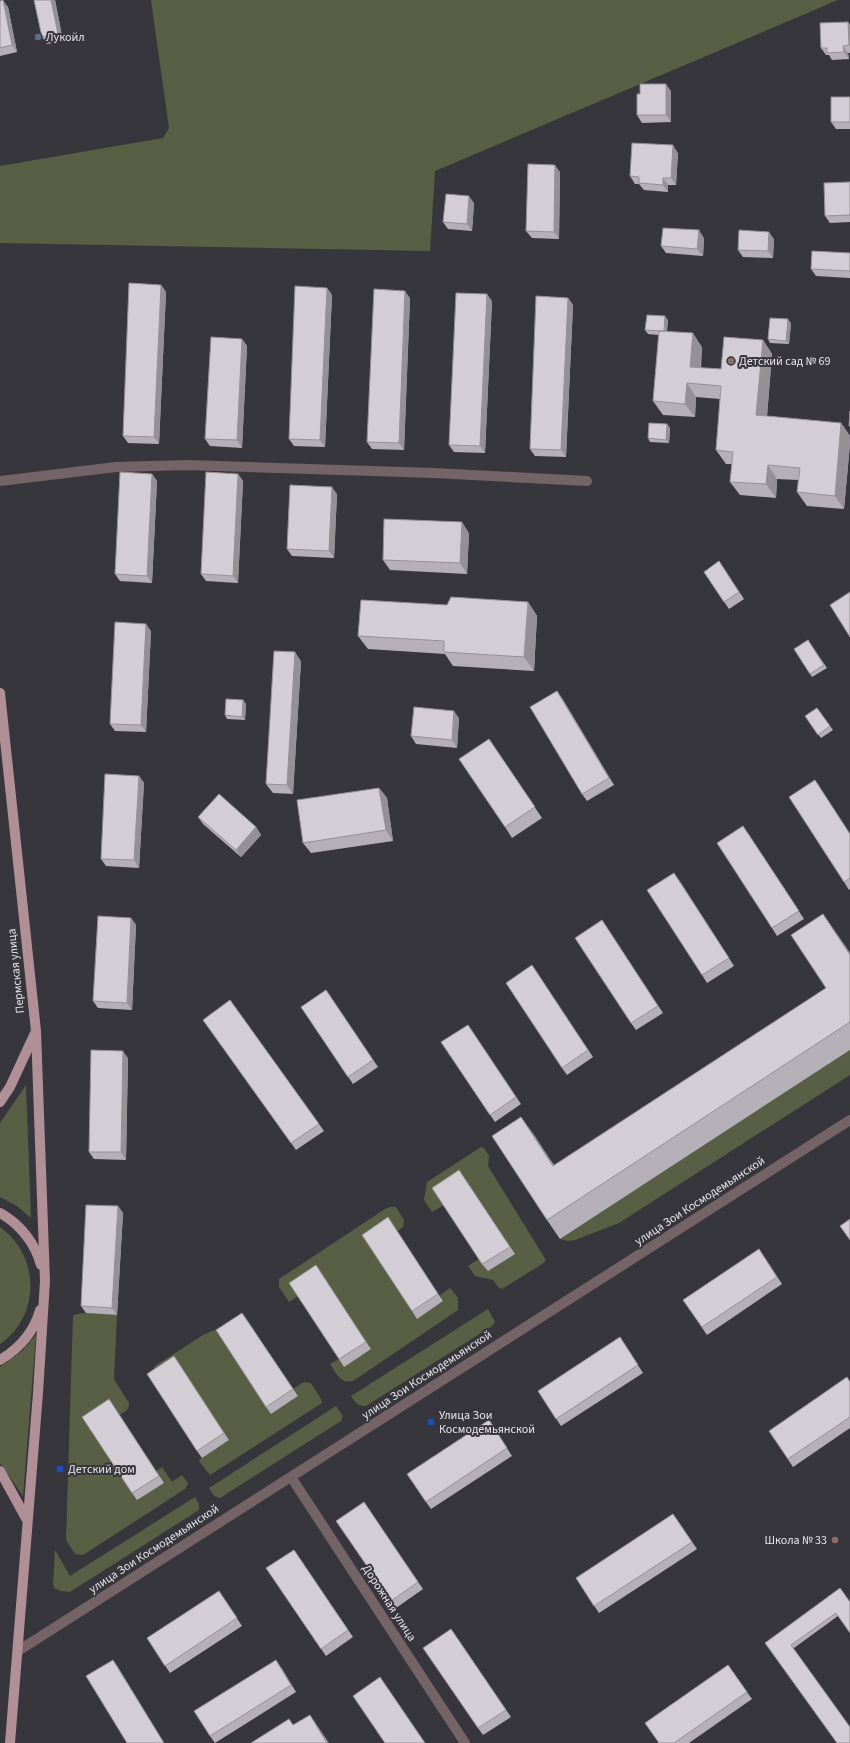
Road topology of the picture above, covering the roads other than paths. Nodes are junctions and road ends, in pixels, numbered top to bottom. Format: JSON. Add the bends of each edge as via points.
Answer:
{"nodes":[{"id":1,"x":0,"y":481,"type":"edge"},
{"id":2,"x":587,"y":481,"type":"dead end"},
{"id":3,"x":0,"y":693,"type":"edge"},
{"id":4,"x":36,"y":1032,"type":"junction"},
{"id":5,"x":0,"y":1102,"type":"edge"},
{"id":6,"x":850,"y":1120,"type":"edge"},
{"id":7,"x":0,"y":1213,"type":"edge"},
{"id":8,"x":45,"y":1281,"type":"junction"},
{"id":9,"x":0,"y":1360,"type":"edge"},
{"id":10,"x":0,"y":1471,"type":"edge"},
{"id":11,"x":291,"y":1477,"type":"junction"},
{"id":12,"x":27,"y":1520,"type":"junction"},
{"id":13,"x":18,"y":1651,"type":"junction"},
{"id":14,"x":10,"y":1743,"type":"edge"},
{"id":15,"x":465,"y":1743,"type":"edge"}],
"edges":[{"from":1,"to":2,"type":"street","via":[[116,466],[187,465]]},
{"from":3,"to":4,"type":"main road","name":"Пермская улица"},
{"from":4,"to":5,"type":"main road","via":[[10,1087]]},
{"from":4,"to":8,"type":"main road","name":"Пермская улица"},
{"from":6,"to":11,"type":"street","name":"улица Зои Космодемьянской"},
{"from":7,"to":8,"type":"main road","via":[[17,1225],[31,1241]]},
{"from":8,"to":9,"type":"main road","via":[[41,1308],[33,1328],[20,1345]]},
{"from":8,"to":12,"type":"main road"},
{"from":10,"to":12,"type":"main road"},
{"from":11,"to":13,"type":"street","name":"улица Зои Космодемьянской"},
{"from":11,"to":15,"type":"street","name":"Дорожная улица"},
{"from":12,"to":13,"type":"main road"},
{"from":13,"to":14,"type":"main road"}]}
